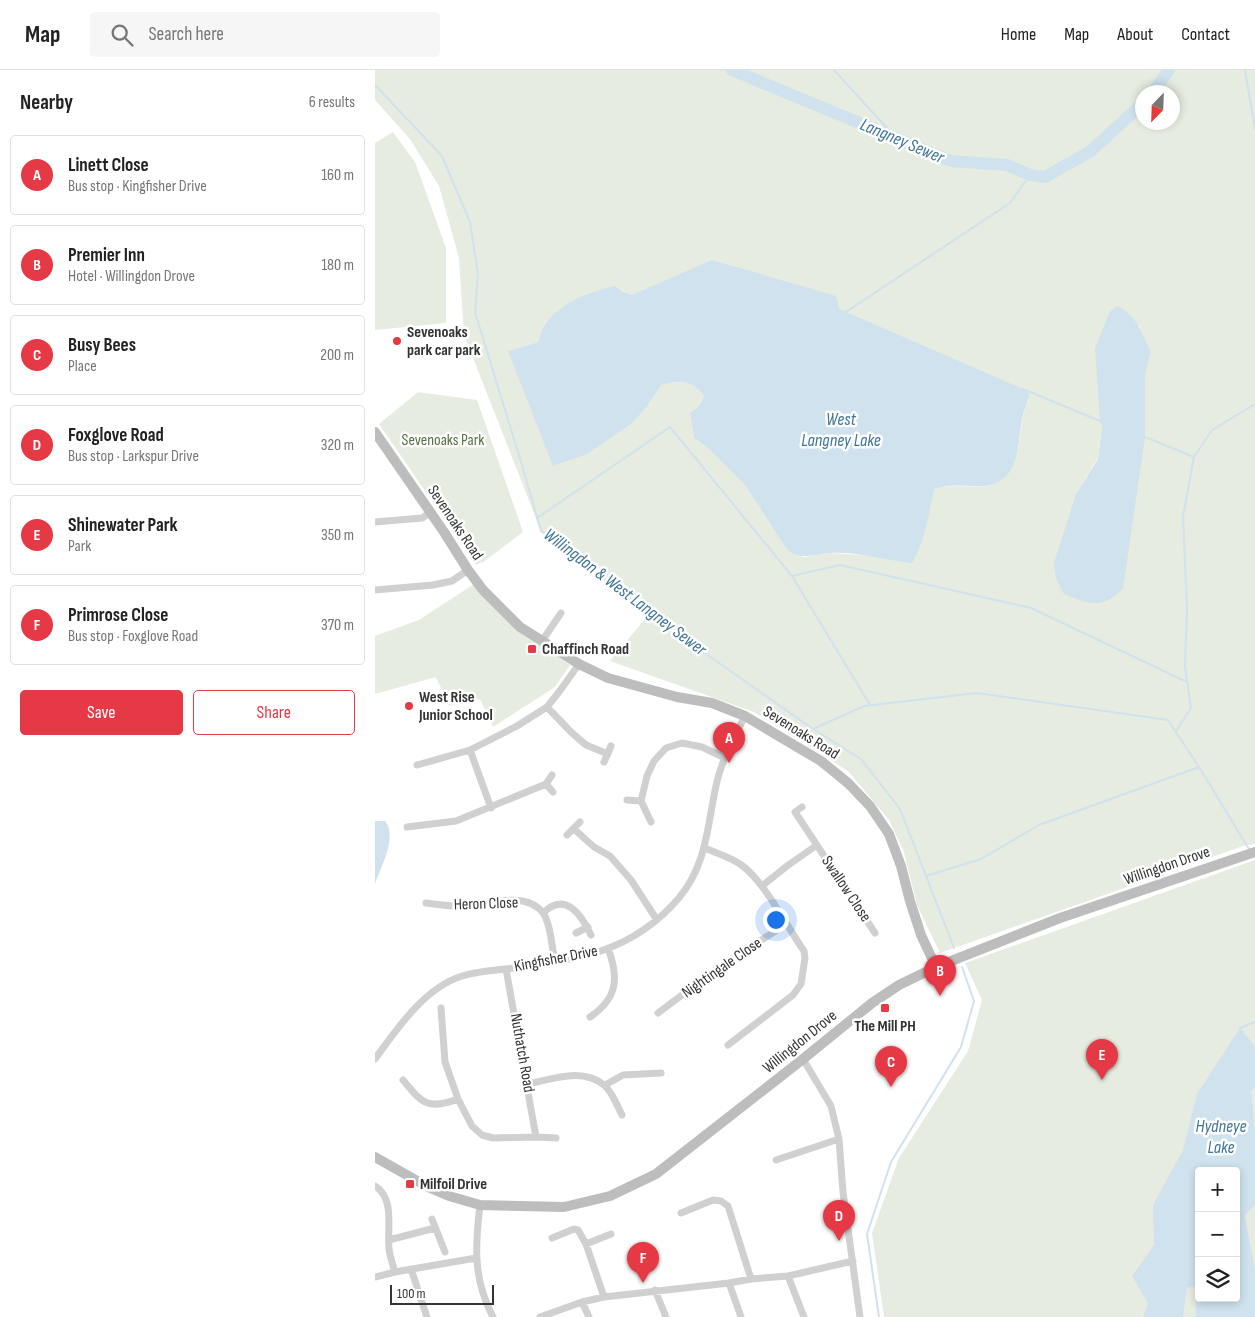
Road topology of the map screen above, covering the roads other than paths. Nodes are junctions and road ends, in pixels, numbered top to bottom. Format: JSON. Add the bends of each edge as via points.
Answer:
{"nodes":[{"id":1,"x":375,"y":432,"type":"edge"},
{"id":2,"x":431,"y":512,"type":"junction"},
{"id":3,"x":375,"y":522,"type":"edge"},
{"id":4,"x":468,"y":570,"type":"junction"},
{"id":5,"x":375,"y":590,"type":"edge"},
{"id":6,"x":561,"y":613,"type":"dead end"},
{"id":7,"x":542,"y":642,"type":"junction"},
{"id":8,"x":579,"y":664,"type":"junction"},
{"id":9,"x":547,"y":707,"type":"junction"},
{"id":10,"x":745,"y":716,"type":"junction"},
{"id":11,"x":611,"y":746,"type":"dead end"},
{"id":12,"x":470,"y":750,"type":"junction"},
{"id":13,"x":607,"y":754,"type":"junction"},
{"id":14,"x":725,"y":758,"type":"junction"},
{"id":15,"x":603,"y":762,"type":"dead end"},
{"id":16,"x":417,"y":765,"type":"dead end"},
{"id":17,"x":552,"y":775,"type":"dead end"},
{"id":18,"x":547,"y":784,"type":"junction"},
{"id":19,"x":553,"y":792,"type":"dead end"},
{"id":20,"x":627,"y":800,"type":"dead end"},
{"id":21,"x":641,"y":800,"type":"junction"},
{"id":22,"x":802,"y":807,"type":"dead end"},
{"id":23,"x":491,"y":808,"type":"junction"},
{"id":24,"x":580,"y":822,"type":"dead end"},
{"id":25,"x":651,"y":822,"type":"dead end"},
{"id":26,"x":407,"y":827,"type":"dead end"},
{"id":27,"x":574,"y":829,"type":"junction"},
{"id":28,"x":567,"y":835,"type":"dead end"},
{"id":29,"x":817,"y":845,"type":"junction"},
{"id":30,"x":705,"y":848,"type":"junction"},
{"id":31,"x":1255,"y":852,"type":"edge"},
{"id":32,"x":762,"y":886,"type":"junction"},
{"id":33,"x":426,"y":903,"type":"dead end"},
{"id":34,"x":543,"y":913,"type":"junction"},
{"id":35,"x":657,"y":920,"type":"junction"},
{"id":36,"x":785,"y":924,"type":"junction"},
{"id":37,"x":588,"y":927,"type":"junction"},
{"id":38,"x":576,"y":933,"type":"dead end"},
{"id":39,"x":875,"y":933,"type":"dead end"},
{"id":40,"x":591,"y":935,"type":"dead end"},
{"id":41,"x":608,"y":948,"type":"junction"},
{"id":42,"x":555,"y":962,"type":"junction"},
{"id":43,"x":936,"y":967,"type":"junction"},
{"id":44,"x":506,"y":969,"type":"junction"},
{"id":45,"x":441,"y":1008,"type":"dead end"},
{"id":46,"x":658,"y":1013,"type":"dead end"},
{"id":47,"x":590,"y":1017,"type":"dead end"},
{"id":48,"x":728,"y":1045,"type":"dead end"},
{"id":49,"x":375,"y":1059,"type":"edge"},
{"id":50,"x":803,"y":1059,"type":"junction"},
{"id":51,"x":661,"y":1072,"type":"dead end"},
{"id":52,"x":403,"y":1080,"type":"dead end"},
{"id":53,"x":528,"y":1084,"type":"junction"},
{"id":54,"x":605,"y":1085,"type":"junction"},
{"id":55,"x":458,"y":1099,"type":"junction"},
{"id":56,"x":622,"y":1115,"type":"dead end"},
{"id":57,"x":536,"y":1136,"type":"junction"},
{"id":58,"x":556,"y":1138,"type":"dead end"},
{"id":59,"x":839,"y":1139,"type":"junction"},
{"id":60,"x":375,"y":1157,"type":"edge"},
{"id":61,"x":776,"y":1160,"type":"dead end"},
{"id":62,"x":375,"y":1186,"type":"edge"},
{"id":63,"x":481,"y":1205,"type":"junction"},
{"id":64,"x":681,"y":1213,"type":"dead end"},
{"id":65,"x":431,"y":1219,"type":"dead end"},
{"id":66,"x":435,"y":1228,"type":"junction"},
{"id":67,"x":611,"y":1234,"type":"dead end"},
{"id":68,"x":552,"y":1238,"type":"dead end"},
{"id":69,"x":389,"y":1240,"type":"junction"},
{"id":70,"x":586,"y":1244,"type":"junction"},
{"id":71,"x":445,"y":1252,"type":"dead end"},
{"id":72,"x":476,"y":1258,"type":"junction"},
{"id":73,"x":853,"y":1261,"type":"junction"},
{"id":74,"x":411,"y":1269,"type":"junction"},
{"id":75,"x":395,"y":1272,"type":"junction"},
{"id":76,"x":787,"y":1276,"type":"junction"},
{"id":77,"x":375,"y":1277,"type":"edge"},
{"id":78,"x":751,"y":1279,"type":"junction"},
{"id":79,"x":729,"y":1283,"type":"junction"},
{"id":80,"x":655,"y":1290,"type":"junction"},
{"id":81,"x":604,"y":1297,"type":"junction"},
{"id":82,"x":583,"y":1302,"type":"junction"},
{"id":83,"x":427,"y":1317,"type":"edge"},
{"id":84,"x":493,"y":1317,"type":"edge"},
{"id":85,"x":540,"y":1317,"type":"edge"},
{"id":86,"x":589,"y":1317,"type":"edge"},
{"id":87,"x":666,"y":1317,"type":"edge"},
{"id":88,"x":741,"y":1317,"type":"edge"},
{"id":89,"x":804,"y":1317,"type":"edge"},
{"id":90,"x":860,"y":1317,"type":"edge"}],
"edges":[{"from":1,"to":2,"type":"main road","name":"Sevenoaks Road"},
{"from":2,"to":3,"type":"street","via":[[422,518]]},
{"from":2,"to":4,"type":"main road","name":"Sevenoaks Road"},
{"from":4,"to":5,"type":"street","via":[[452,581],[433,586]]},
{"from":4,"to":7,"type":"main road","name":"Sevenoaks Road","via":[[520,627]]},
{"from":6,"to":7,"type":"street"},
{"from":7,"to":8,"type":"main road","name":"Sevenoaks Road"},
{"from":8,"to":9,"type":"street"},
{"from":8,"to":10,"type":"main road","name":"Sevenoaks Road","via":[[608,678],[677,697],[713,703]]},
{"from":9,"to":12,"type":"street"},
{"from":9,"to":13,"type":"street","via":[[586,745]]},
{"from":10,"to":14,"type":"street","name":"Kingfisher Drive"},
{"from":10,"to":43,"type":"main road","name":"Sevenoaks Road","via":[[821,761],[848,782],[870,806],[889,834],[918,926]]},
{"from":11,"to":13,"type":"street"},
{"from":12,"to":16,"type":"street"},
{"from":12,"to":23,"type":"street"},
{"from":13,"to":15,"type":"street"},
{"from":14,"to":21,"type":"street","via":[[702,747],[681,743],[666,748],[654,761]]},
{"from":14,"to":30,"type":"street","name":"Kingfisher Drive","via":[[716,784]]},
{"from":17,"to":18,"type":"street"},
{"from":18,"to":19,"type":"street"},
{"from":18,"to":23,"type":"street"},
{"from":20,"to":21,"type":"street"},
{"from":21,"to":25,"type":"street"},
{"from":22,"to":29,"type":"street","name":"Swallow Close","via":[[795,812]]},
{"from":23,"to":26,"type":"street","via":[[456,822]]},
{"from":24,"to":27,"type":"street"},
{"from":27,"to":28,"type":"street"},
{"from":27,"to":35,"type":"street","via":[[593,847],[609,856],[631,880]]},
{"from":29,"to":32,"type":"street","name":"Swallow Close"},
{"from":29,"to":39,"type":"street","name":"Swallow Close"},
{"from":30,"to":32,"type":"street","via":[[740,863]]},
{"from":30,"to":35,"type":"street","name":"Kingfisher Drive","via":[[691,881]]},
{"from":31,"to":43,"type":"main road","name":"Willingdon Drove","via":[[1060,918]]},
{"from":32,"to":36,"type":"street"},
{"from":33,"to":34,"type":"street","name":"Heron Close","via":[[457,906],[520,900]]},
{"from":34,"to":37,"type":"street","name":"Heron Close","via":[[557,903],[566,904]]},
{"from":34,"to":42,"type":"street","name":"Heron Close"},
{"from":35,"to":41,"type":"street","name":"Kingfisher Drive","via":[[637,936]]},
{"from":36,"to":46,"type":"street","name":"Nightingale Close"},
{"from":36,"to":48,"type":"street","via":[[804,951],[801,984],[793,995]]},
{"from":37,"to":38,"type":"street"},
{"from":37,"to":40,"type":"street","name":"Heron Close"},
{"from":41,"to":42,"type":"street","name":"Kingfisher Drive"},
{"from":41,"to":47,"type":"street","via":[[615,976],[613,991],[609,1001]]},
{"from":42,"to":44,"type":"street","name":"Kingfisher Drive"},
{"from":43,"to":50,"type":"main road","name":"Willingdon Drove","via":[[872,1003]]},
{"from":44,"to":49,"type":"street","name":"Kingfisher Drive","via":[[461,976],[441,987],[401,1022]]},
{"from":44,"to":53,"type":"street","name":"Nuthatch Road"},
{"from":45,"to":55,"type":"street","via":[[445,1062]]},
{"from":50,"to":59,"type":"street","via":[[831,1106]]},
{"from":50,"to":63,"type":"main road","name":"Willingdon Drove","via":[[656,1174],[610,1196],[564,1207]]},
{"from":51,"to":54,"type":"street","via":[[623,1075]]},
{"from":52,"to":55,"type":"street","via":[[425,1103],[435,1106]]},
{"from":53,"to":54,"type":"street","via":[[574,1074]]},
{"from":53,"to":57,"type":"street","name":"Nuthatch Road"},
{"from":54,"to":56,"type":"street"},
{"from":55,"to":57,"type":"street","via":[[472,1126],[482,1135],[493,1138]]},
{"from":57,"to":58,"type":"street"},
{"from":59,"to":61,"type":"street"},
{"from":59,"to":73,"type":"street"},
{"from":60,"to":63,"type":"main road","name":"Willingdon Drove","via":[[428,1187]]},
{"from":62,"to":69,"type":"street","via":[[384,1194],[388,1206]]},
{"from":63,"to":72,"type":"street"},
{"from":64,"to":78,"type":"street","via":[[713,1200],[728,1206]]},
{"from":65,"to":66,"type":"street"},
{"from":66,"to":69,"type":"street"},
{"from":66,"to":71,"type":"street"},
{"from":67,"to":70,"type":"street"},
{"from":68,"to":70,"type":"street","via":[[574,1229]]},
{"from":69,"to":75,"type":"street"},
{"from":70,"to":81,"type":"street"},
{"from":72,"to":74,"type":"street"},
{"from":72,"to":84,"type":"street","via":[[481,1291]]},
{"from":73,"to":76,"type":"street"},
{"from":73,"to":90,"type":"street"},
{"from":74,"to":75,"type":"street"},
{"from":74,"to":83,"type":"street"},
{"from":75,"to":77,"type":"street"},
{"from":76,"to":78,"type":"street"},
{"from":76,"to":89,"type":"street"},
{"from":78,"to":79,"type":"street"},
{"from":79,"to":80,"type":"street"},
{"from":79,"to":88,"type":"street"},
{"from":80,"to":81,"type":"street"},
{"from":80,"to":87,"type":"street"},
{"from":81,"to":82,"type":"street"},
{"from":82,"to":85,"type":"street"},
{"from":82,"to":86,"type":"street"}]}
